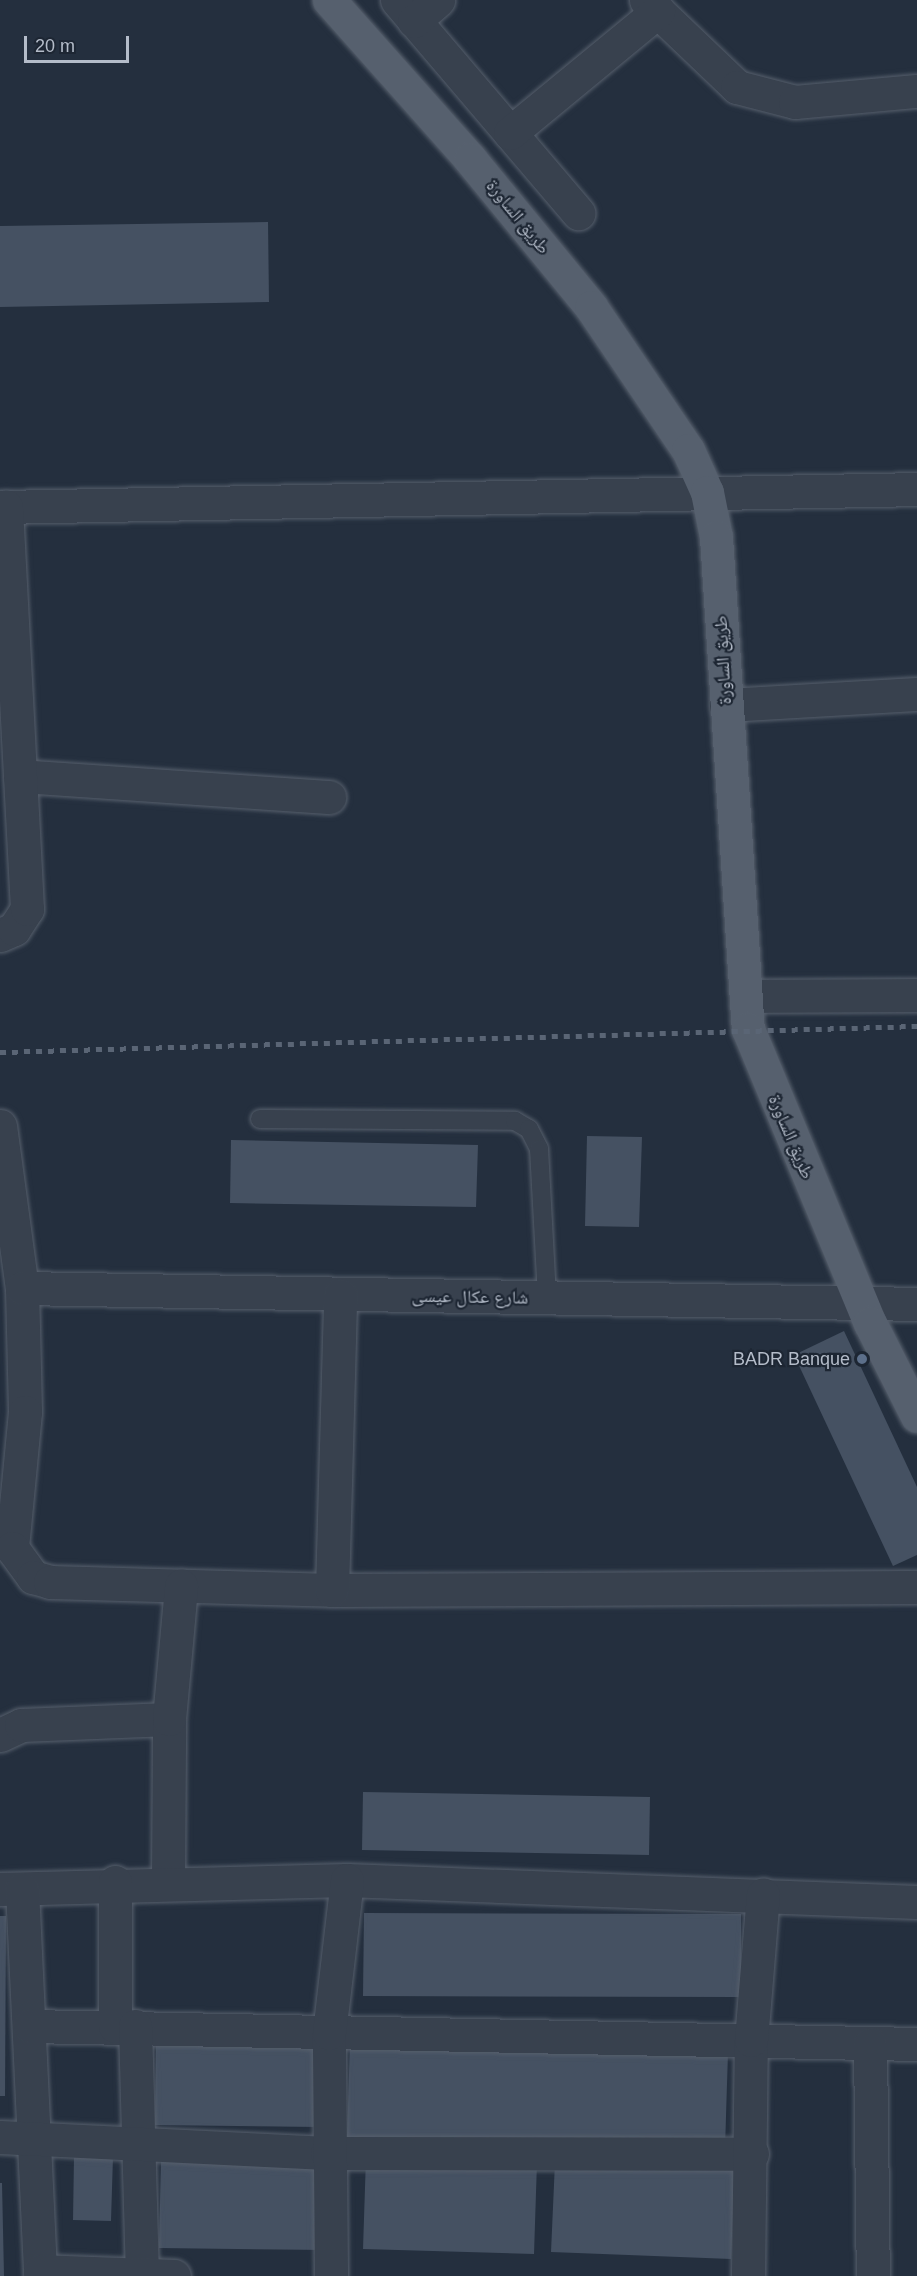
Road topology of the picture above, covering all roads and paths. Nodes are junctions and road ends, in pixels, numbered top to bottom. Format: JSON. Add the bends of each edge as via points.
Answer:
{"nodes":[{"id":1,"x":329,"y":0,"type":"edge"},
{"id":2,"x":652,"y":5,"type":"edge"},
{"id":3,"x":416,"y":7,"type":"edge"},
{"id":4,"x":917,"y":91,"type":"edge"},
{"id":5,"x":510,"y":133,"type":"junction"},
{"id":6,"x":578,"y":213,"type":"dead end"},
{"id":7,"x":917,"y":489,"type":"edge"},
{"id":8,"x":708,"y":492,"type":"junction"},
{"id":9,"x":3,"y":507,"type":"edge"},
{"id":10,"x":917,"y":694,"type":"edge"},
{"id":11,"x":726,"y":705,"type":"junction"},
{"id":12,"x":20,"y":776,"type":"junction"},
{"id":13,"x":329,"y":797,"type":"dead end"},
{"id":14,"x":0,"y":935,"type":"edge"},
{"id":15,"x":917,"y":995,"type":"edge"},
{"id":16,"x":747,"y":996,"type":"junction"},
{"id":17,"x":260,"y":1119,"type":"dead end"},
{"id":18,"x":0,"y":1126,"type":"edge"},
{"id":19,"x":22,"y":1288,"type":"junction"},
{"id":20,"x":340,"y":1295,"type":"junction"},
{"id":21,"x":547,"y":1299,"type":"junction"},
{"id":22,"x":862,"y":1302,"type":"junction"},
{"id":23,"x":917,"y":1304,"type":"edge"},
{"id":24,"x":917,"y":1416,"type":"edge"},
{"id":25,"x":181,"y":1586,"type":"junction"},
{"id":26,"x":917,"y":1587,"type":"edge"},
{"id":27,"x":332,"y":1590,"type":"junction"},
{"id":28,"x":169,"y":1719,"type":"junction"},
{"id":29,"x":0,"y":1735,"type":"edge"},
{"id":30,"x":347,"y":1880,"type":"junction"},
{"id":31,"x":115,"y":1882,"type":"junction"},
{"id":32,"x":168,"y":1882,"type":"junction"},
{"id":33,"x":11,"y":1889,"type":"edge"},
{"id":34,"x":763,"y":1894,"type":"junction"},
{"id":35,"x":917,"y":1902,"type":"edge"},
{"id":36,"x":29,"y":2026,"type":"junction"},
{"id":37,"x":125,"y":2026,"type":"junction"},
{"id":38,"x":329,"y":2033,"type":"junction"},
{"id":39,"x":751,"y":2040,"type":"junction"},
{"id":40,"x":870,"y":2044,"type":"junction"},
{"id":41,"x":917,"y":2044,"type":"edge"},
{"id":42,"x":16,"y":2137,"type":"edge"},
{"id":43,"x":138,"y":2146,"type":"junction"},
{"id":44,"x":327,"y":2153,"type":"junction"},
{"id":45,"x":752,"y":2154,"type":"junction"},
{"id":46,"x":40,"y":2274,"type":"edge"},
{"id":47,"x":158,"y":2275,"type":"edge"},
{"id":48,"x":331,"y":2276,"type":"edge"},
{"id":49,"x":748,"y":2276,"type":"edge"},
{"id":50,"x":873,"y":2276,"type":"edge"}],
"edges":[{"from":1,"to":8,"type":"main road","name":"طريق الساورة","via":[[470,159],[591,307],[688,450]]},
{"from":2,"to":4,"type":"street","via":[[736,87],[795,102]]},
{"from":2,"to":5,"type":"street"},
{"from":3,"to":5,"type":"street"},
{"from":5,"to":6,"type":"street"},
{"from":7,"to":8,"type":"street"},
{"from":8,"to":9,"type":"street"},
{"from":8,"to":11,"type":"main road","name":"طريق الساورة","via":[[716,537]]},
{"from":9,"to":12,"type":"street"},
{"from":10,"to":11,"type":"street"},
{"from":11,"to":16,"type":"main road","name":"طريق الساورة"},
{"from":12,"to":13,"type":"street"},
{"from":12,"to":14,"type":"street","via":[[27,909],[14,929]]},
{"from":15,"to":16,"type":"street"},
{"from":16,"to":22,"type":"main road","name":"طريق الساورة","via":[[748,1029],[759,1061]]},
{"from":17,"to":21,"type":"lane","via":[[515,1121],[529,1129],[539,1149]]},
{"from":18,"to":19,"type":"street"},
{"from":19,"to":20,"type":"street","name":"شارع عكال عيسى"},
{"from":19,"to":25,"type":"street","via":[[25,1412],[12,1548],[19,1565],[33,1577],[50,1582]]},
{"from":20,"to":21,"type":"street","name":"شارع عكال عيسى"},
{"from":20,"to":27,"type":"street"},
{"from":21,"to":22,"type":"street","name":"شارع عكال عيسى"},
{"from":22,"to":23,"type":"street","name":"شارع عكال عيسى"},
{"from":22,"to":24,"type":"main road","name":"طريق الساورة"},
{"from":25,"to":27,"type":"street"},
{"from":25,"to":28,"type":"street"},
{"from":26,"to":27,"type":"street"},
{"from":28,"to":29,"type":"street","via":[[21,1725]]},
{"from":28,"to":32,"type":"street"},
{"from":30,"to":32,"type":"street"},
{"from":30,"to":34,"type":"street"},
{"from":30,"to":38,"type":"street"},
{"from":31,"to":32,"type":"street"},
{"from":31,"to":33,"type":"street"},
{"from":31,"to":37,"type":"street"},
{"from":33,"to":36,"type":"street"},
{"from":34,"to":35,"type":"street"},
{"from":34,"to":39,"type":"street"},
{"from":36,"to":37,"type":"street"},
{"from":36,"to":42,"type":"street"},
{"from":37,"to":38,"type":"street"},
{"from":37,"to":43,"type":"street"},
{"from":38,"to":39,"type":"street"},
{"from":38,"to":44,"type":"street"},
{"from":39,"to":40,"type":"street"},
{"from":39,"to":45,"type":"street"},
{"from":40,"to":41,"type":"street"},
{"from":40,"to":50,"type":"street"},
{"from":42,"to":43,"type":"street"},
{"from":42,"to":46,"type":"street"},
{"from":43,"to":44,"type":"street"},
{"from":43,"to":47,"type":"street"},
{"from":44,"to":45,"type":"street"},
{"from":44,"to":48,"type":"street"},
{"from":45,"to":49,"type":"street"},
{"from":46,"to":47,"type":"street"}]}
